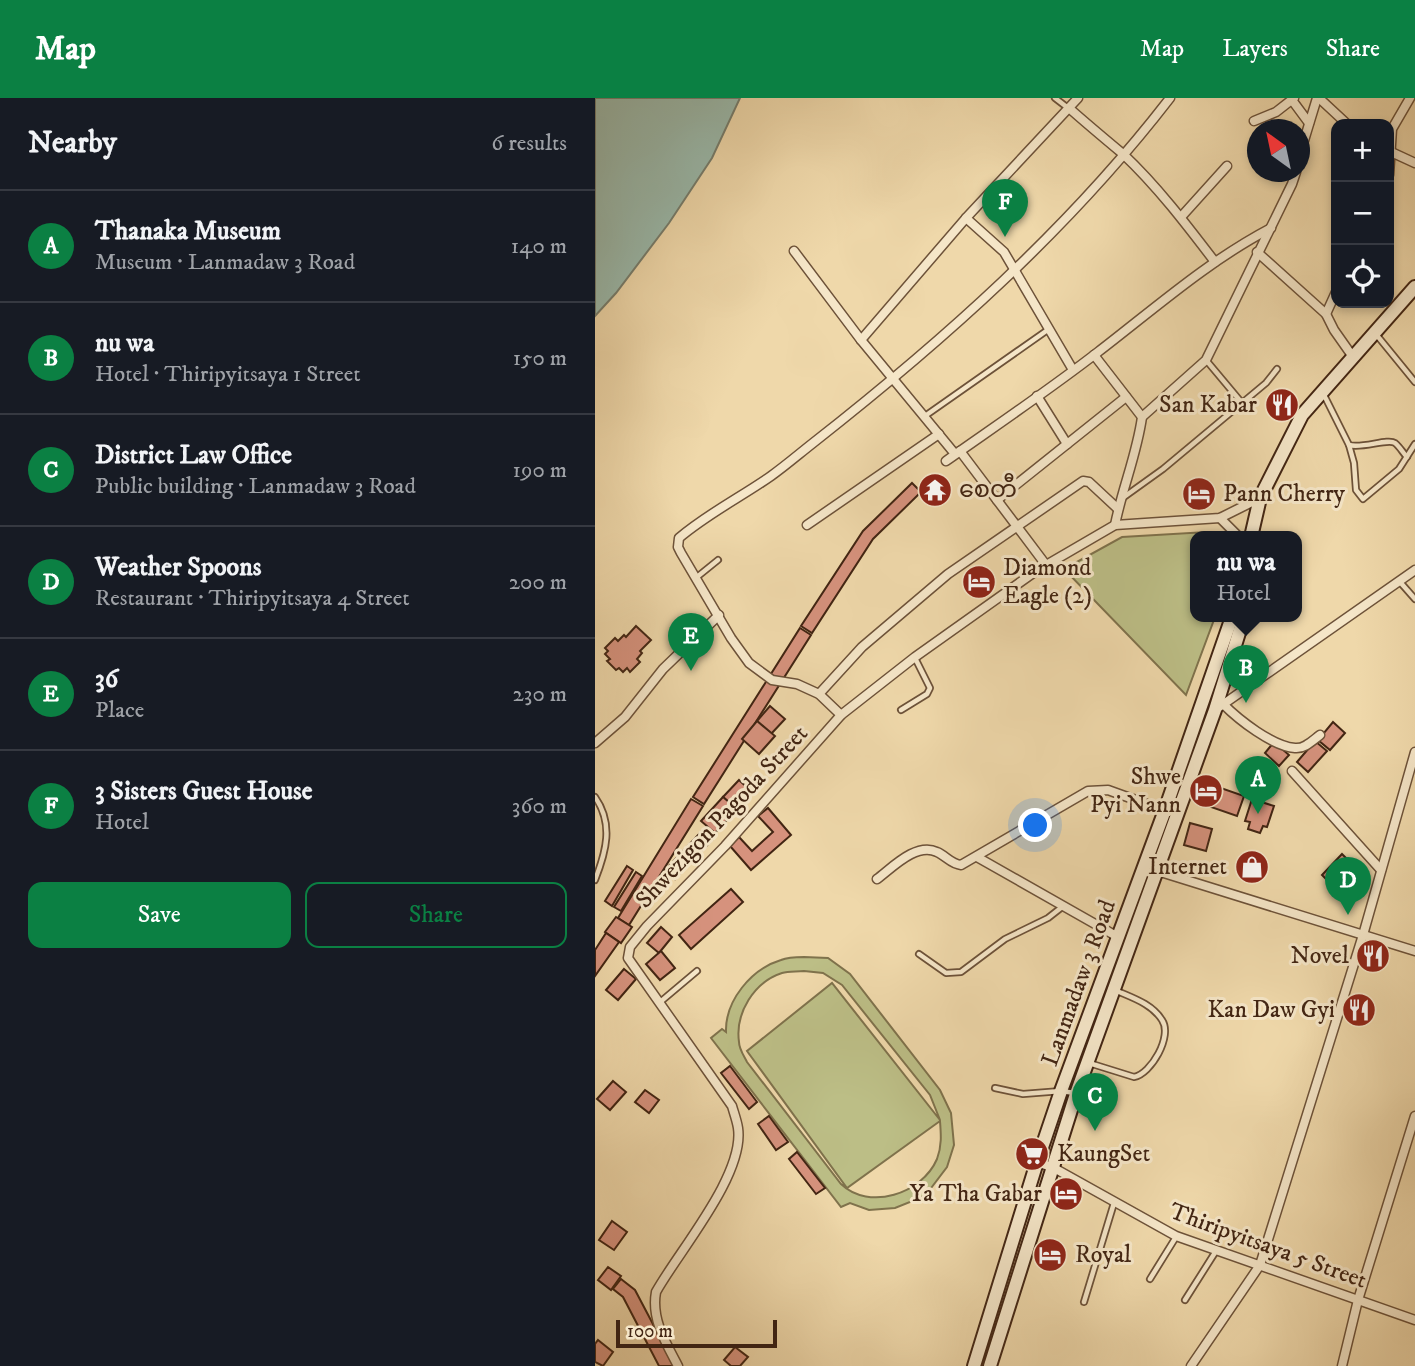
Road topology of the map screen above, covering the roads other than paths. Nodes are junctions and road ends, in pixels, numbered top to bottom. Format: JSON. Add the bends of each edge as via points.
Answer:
{"nodes":[{"id":1,"x":1055,"y":98,"type":"edge"},
{"id":2,"x":1078,"y":98,"type":"edge"},
{"id":3,"x":1170,"y":98,"type":"edge"},
{"id":4,"x":1318,"y":98,"type":"edge"},
{"id":5,"x":1410,"y":98,"type":"edge"},
{"id":6,"x":1293,"y":99,"type":"edge"},
{"id":7,"x":1069,"y":108,"type":"junction"},
{"id":8,"x":1259,"y":119,"type":"edge"},
{"id":9,"x":1306,"y":119,"type":"edge"},
{"id":10,"x":1341,"y":119,"type":"edge"},
{"id":11,"x":1310,"y":120,"type":"edge"},
{"id":12,"x":1394,"y":126,"type":"edge"},
{"id":13,"x":1394,"y":154,"type":"edge"},
{"id":14,"x":1124,"y":156,"type":"junction"},
{"id":15,"x":1415,"y":163,"type":"edge"},
{"id":16,"x":1227,"y":166,"type":"dead end"},
{"id":17,"x":1293,"y":182,"type":"edge"},
{"id":18,"x":1181,"y":217,"type":"junction"},
{"id":19,"x":966,"y":218,"type":"junction"},
{"id":20,"x":1271,"y":228,"type":"junction"},
{"id":21,"x":794,"y":251,"type":"dead end"},
{"id":22,"x":1257,"y":253,"type":"junction"},
{"id":23,"x":1215,"y":262,"type":"junction"},
{"id":24,"x":1015,"y":268,"type":"junction"},
{"id":25,"x":1415,"y":287,"type":"edge"},
{"id":26,"x":1331,"y":303,"type":"edge"},
{"id":27,"x":1326,"y":314,"type":"junction"},
{"id":28,"x":1049,"y":329,"type":"junction"},
{"id":29,"x":1374,"y":333,"type":"junction"},
{"id":30,"x":861,"y":340,"type":"junction"},
{"id":31,"x":1094,"y":355,"type":"junction"},
{"id":32,"x":1353,"y":357,"type":"junction"},
{"id":33,"x":1206,"y":360,"type":"junction"},
{"id":34,"x":1277,"y":369,"type":"dead end"},
{"id":35,"x":1073,"y":370,"type":"junction"},
{"id":36,"x":894,"y":379,"type":"junction"},
{"id":37,"x":1415,"y":382,"type":"edge"},
{"id":38,"x":1322,"y":392,"type":"junction"},
{"id":39,"x":1037,"y":396,"type":"junction"},
{"id":40,"x":1126,"y":397,"type":"junction"},
{"id":41,"x":1242,"y":403,"type":"junction"},
{"id":42,"x":925,"y":416,"type":"junction"},
{"id":43,"x":1142,"y":417,"type":"junction"},
{"id":44,"x":939,"y":434,"type":"junction"},
{"id":45,"x":1067,"y":444,"type":"junction"},
{"id":46,"x":1415,"y":444,"type":"edge"},
{"id":47,"x":1349,"y":445,"type":"junction"},
{"id":48,"x":958,"y":453,"type":"junction"},
{"id":49,"x":1407,"y":457,"type":"junction"},
{"id":50,"x":946,"y":461,"type":"dead end"},
{"id":51,"x":1260,"y":498,"type":"junction"},
{"id":52,"x":1120,"y":499,"type":"junction"},
{"id":53,"x":997,"y":500,"type":"junction"},
{"id":54,"x":1118,"y":509,"type":"junction"},
{"id":55,"x":1220,"y":518,"type":"junction"},
{"id":56,"x":1115,"y":525,"type":"junction"},
{"id":57,"x":807,"y":526,"type":"dead end"},
{"id":58,"x":1017,"y":526,"type":"junction"},
{"id":59,"x":1233,"y":531,"type":"edge"},
{"id":60,"x":1252,"y":531,"type":"edge"},
{"id":61,"x":718,"y":560,"type":"dead end"},
{"id":62,"x":1046,"y":565,"type":"junction"},
{"id":63,"x":1415,"y":570,"type":"edge"},
{"id":64,"x":697,"y":578,"type":"junction"},
{"id":65,"x":1400,"y":582,"type":"junction"},
{"id":66,"x":1415,"y":599,"type":"edge"},
{"id":67,"x":719,"y":614,"type":"junction"},
{"id":68,"x":1230,"y":622,"type":"edge"},
{"id":69,"x":1242,"y":622,"type":"edge"},
{"id":70,"x":915,"y":657,"type":"junction"},
{"id":71,"x":819,"y":694,"type":"junction"},
{"id":72,"x":1219,"y":707,"type":"junction"},
{"id":73,"x":901,"y":710,"type":"dead end"},
{"id":74,"x":841,"y":715,"type":"junction"},
{"id":75,"x":1320,"y":735,"type":"dead end"},
{"id":76,"x":595,"y":743,"type":"edge"},
{"id":77,"x":1415,"y":752,"type":"edge"},
{"id":78,"x":1293,"y":771,"type":"dead end"},
{"id":79,"x":595,"y":797,"type":"edge"},
{"id":80,"x":1165,"y":810,"type":"junction"},
{"id":81,"x":1178,"y":814,"type":"junction"},
{"id":82,"x":977,"y":857,"type":"junction"},
{"id":83,"x":1145,"y":867,"type":"junction"},
{"id":84,"x":1381,"y":870,"type":"junction"},
{"id":85,"x":1157,"y":872,"type":"junction"},
{"id":86,"x":877,"y":879,"type":"dead end"},
{"id":87,"x":595,"y":880,"type":"edge"},
{"id":88,"x":1063,"y":906,"type":"junction"},
{"id":89,"x":1363,"y":935,"type":"junction"},
{"id":90,"x":1118,"y":937,"type":"junction"},
{"id":91,"x":1415,"y":951,"type":"edge"},
{"id":92,"x":919,"y":954,"type":"dead end"},
{"id":93,"x":697,"y":971,"type":"dead end"},
{"id":94,"x":1114,"y":990,"type":"junction"},
{"id":95,"x":658,"y":1004,"type":"junction"},
{"id":96,"x":1088,"y":1062,"type":"junction"},
{"id":97,"x":995,"y":1088,"type":"dead end"},
{"id":98,"x":1061,"y":1091,"type":"junction"},
{"id":99,"x":1076,"y":1094,"type":"junction"},
{"id":100,"x":1415,"y":1116,"type":"edge"},
{"id":101,"x":1037,"y":1162,"type":"junction"},
{"id":102,"x":1054,"y":1168,"type":"junction"},
{"id":103,"x":1114,"y":1202,"type":"junction"},
{"id":104,"x":1176,"y":1236,"type":"junction"},
{"id":105,"x":1216,"y":1250,"type":"junction"},
{"id":106,"x":1260,"y":1265,"type":"junction"},
{"id":107,"x":1150,"y":1279,"type":"dead end"},
{"id":108,"x":1185,"y":1300,"type":"dead end"},
{"id":109,"x":1359,"y":1300,"type":"junction"},
{"id":110,"x":1084,"y":1302,"type":"dead end"},
{"id":111,"x":1415,"y":1321,"type":"edge"},
{"id":112,"x":678,"y":1366,"type":"edge"},
{"id":113,"x":974,"y":1366,"type":"edge"},
{"id":114,"x":990,"y":1366,"type":"edge"},
{"id":115,"x":1191,"y":1366,"type":"edge"},
{"id":116,"x":1342,"y":1366,"type":"edge"}],
"edges":[{"from":1,"to":7,"type":"lane"},
{"from":2,"to":7,"type":"street"},
{"from":3,"to":14,"type":"street"},
{"from":4,"to":10,"type":"street"},
{"from":4,"to":11,"type":"street"},
{"from":5,"to":12,"type":"street"},
{"from":6,"to":8,"type":"street"},
{"from":6,"to":9,"type":"street"},
{"from":7,"to":14,"type":"street"},
{"from":7,"to":19,"type":"street"},
{"from":13,"to":15,"type":"street"},
{"from":14,"to":18,"type":"street"},
{"from":14,"to":24,"type":"street"},
{"from":16,"to":18,"type":"street"},
{"from":17,"to":20,"type":"street"},
{"from":18,"to":23,"type":"street"},
{"from":19,"to":24,"type":"street"},
{"from":19,"to":30,"type":"street"},
{"from":20,"to":22,"type":"street"},
{"from":20,"to":23,"type":"street"},
{"from":21,"to":30,"type":"street"},
{"from":22,"to":27,"type":"street"},
{"from":22,"to":33,"type":"street"},
{"from":23,"to":31,"type":"street"},
{"from":24,"to":28,"type":"street"},
{"from":24,"to":36,"type":"street"},
{"from":25,"to":29,"type":"main road"},
{"from":26,"to":27,"type":"street"},
{"from":27,"to":32,"type":"street"},
{"from":28,"to":35,"type":"street"},
{"from":28,"to":42,"type":"lane"},
{"from":29,"to":32,"type":"main road"},
{"from":29,"to":37,"type":"lane"},
{"from":30,"to":36,"type":"street"},
{"from":31,"to":35,"type":"street"},
{"from":31,"to":40,"type":"street"},
{"from":32,"to":38,"type":"main road"},
{"from":33,"to":41,"type":"lane"},
{"from":33,"to":43,"type":"street"},
{"from":34,"to":41,"type":"lane"},
{"from":35,"to":39,"type":"street"},
{"from":36,"to":42,"type":"street"},
{"from":36,"to":64,"type":"street","via":[[773,475],[679,538],[678,547]]},
{"from":38,"to":47,"type":"lane"},
{"from":38,"to":51,"type":"main road","via":[[1302,415]]},
{"from":39,"to":45,"type":"street"},
{"from":39,"to":48,"type":"street"},
{"from":40,"to":43,"type":"street"},
{"from":40,"to":45,"type":"street"},
{"from":41,"to":52,"type":"lane"},
{"from":42,"to":44,"type":"street"},
{"from":43,"to":52,"type":"street"},
{"from":44,"to":48,"type":"street"},
{"from":44,"to":57,"type":"street"},
{"from":45,"to":53,"type":"street"},
{"from":46,"to":49,"type":"lane"},
{"from":47,"to":49,"type":"lane","via":[[1357,448],[1389,440]]},
{"from":47,"to":49,"type":"lane","via":[[1356,490],[1363,499]]},
{"from":48,"to":50,"type":"street"},
{"from":48,"to":53,"type":"street"},
{"from":51,"to":55,"type":"street","name":"Shwezigon Pagoda Street"},
{"from":51,"to":60,"type":"main road"},
{"from":52,"to":54,"type":"street"},
{"from":53,"to":58,"type":"street"},
{"from":54,"to":56,"type":"street"},
{"from":54,"to":58,"type":"street","via":[[1083,481]]},
{"from":55,"to":56,"type":"street","name":"Shwezigon Pagoda Street"},
{"from":55,"to":59,"type":"street"},
{"from":56,"to":62,"type":"street","name":"Shwezigon Pagoda Street"},
{"from":58,"to":62,"type":"street"},
{"from":58,"to":71,"type":"street","via":[[947,574],[862,647]]},
{"from":61,"to":64,"type":"lane"},
{"from":62,"to":70,"type":"street","name":"Shwezigon Pagoda Street"},
{"from":63,"to":65,"type":"street"},
{"from":64,"to":67,"type":"street"},
{"from":65,"to":66,"type":"lane"},
{"from":65,"to":72,"type":"street"},
{"from":67,"to":71,"type":"street","via":[[749,663],[772,680]]},
{"from":67,"to":76,"type":"street","via":[[663,669],[625,717]]},
{"from":68,"to":80,"type":"main road","name":"Lanmadaw 3 Road"},
{"from":69,"to":72,"type":"main road","name":"Lanmadaw 3 Road"},
{"from":70,"to":73,"type":"lane","via":[[930,688]]},
{"from":70,"to":74,"type":"street","name":"Shwezigon Pagoda Street"},
{"from":71,"to":74,"type":"street"},
{"from":72,"to":75,"type":"street","via":[[1295,748]]},
{"from":72,"to":81,"type":"main road","name":"Lanmadaw 3 Road"},
{"from":74,"to":95,"type":"street","name":"Shwezigon Pagoda Street","via":[[630,947],[628,958]]},
{"from":77,"to":84,"type":"street"},
{"from":78,"to":84,"type":"street"},
{"from":79,"to":87,"type":"lane","via":[[608,831]]},
{"from":80,"to":81,"type":"street"},
{"from":80,"to":82,"type":"street","via":[[1108,790],[1089,791]]},
{"from":80,"to":83,"type":"main road","name":"Lanmadaw 3 Road"},
{"from":81,"to":85,"type":"main road","name":"Lanmadaw 3 Road"},
{"from":82,"to":86,"type":"street","via":[[954,864],[938,852],[920,850]]},
{"from":82,"to":88,"type":"street"},
{"from":83,"to":85,"type":"street"},
{"from":83,"to":90,"type":"main road","name":"Lanmadaw 3 Road"},
{"from":84,"to":89,"type":"street"},
{"from":85,"to":89,"type":"street"},
{"from":85,"to":94,"type":"main road","name":"Lanmadaw 3 Road"},
{"from":88,"to":90,"type":"street"},
{"from":88,"to":92,"type":"lane","via":[[1005,939],[961,972],[946,973]]},
{"from":89,"to":91,"type":"street"},
{"from":89,"to":106,"type":"street"},
{"from":90,"to":98,"type":"main road","name":"Lanmadaw 3 Road"},
{"from":93,"to":95,"type":"lane"},
{"from":94,"to":96,"type":"main road","name":"Lanmadaw 3 Road"},
{"from":94,"to":96,"type":"lane","via":[[1145,1003],[1163,1021],[1162,1044],[1152,1066],[1141,1076]]},
{"from":95,"to":112,"type":"street","name":"Shwezigon Pagoda Street","via":[[732,1106],[739,1130],[735,1156],[718,1198],[656,1292],[657,1319]]},
{"from":96,"to":99,"type":"main road","name":"Lanmadaw 3 Road"},
{"from":97,"to":98,"type":"lane","via":[[1023,1094]]},
{"from":98,"to":99,"type":"lane"},
{"from":98,"to":101,"type":"main road","name":"Lanmadaw 3 Road"},
{"from":99,"to":102,"type":"main road","name":"Lanmadaw 3 Road"},
{"from":100,"to":109,"type":"street"},
{"from":101,"to":102,"type":"street","name":"Thiripyitsaya 5 Street"},
{"from":101,"to":113,"type":"main road","name":"Lanmadaw 3 Road"},
{"from":102,"to":103,"type":"street","name":"Thiripyitsaya 5 Street"},
{"from":102,"to":114,"type":"main road","name":"Lanmadaw 3 Road"},
{"from":103,"to":104,"type":"street","name":"Thiripyitsaya 5 Street"},
{"from":103,"to":110,"type":"lane"},
{"from":104,"to":105,"type":"street","name":"Thiripyitsaya 5 Street"},
{"from":104,"to":107,"type":"lane"},
{"from":105,"to":106,"type":"street","name":"Thiripyitsaya 5 Street"},
{"from":105,"to":108,"type":"lane"},
{"from":106,"to":109,"type":"street","name":"Thiripyitsaya 5 Street"},
{"from":106,"to":115,"type":"street"},
{"from":109,"to":111,"type":"street","name":"Thiripyitsaya 5 Street"},
{"from":109,"to":116,"type":"street"}]}
